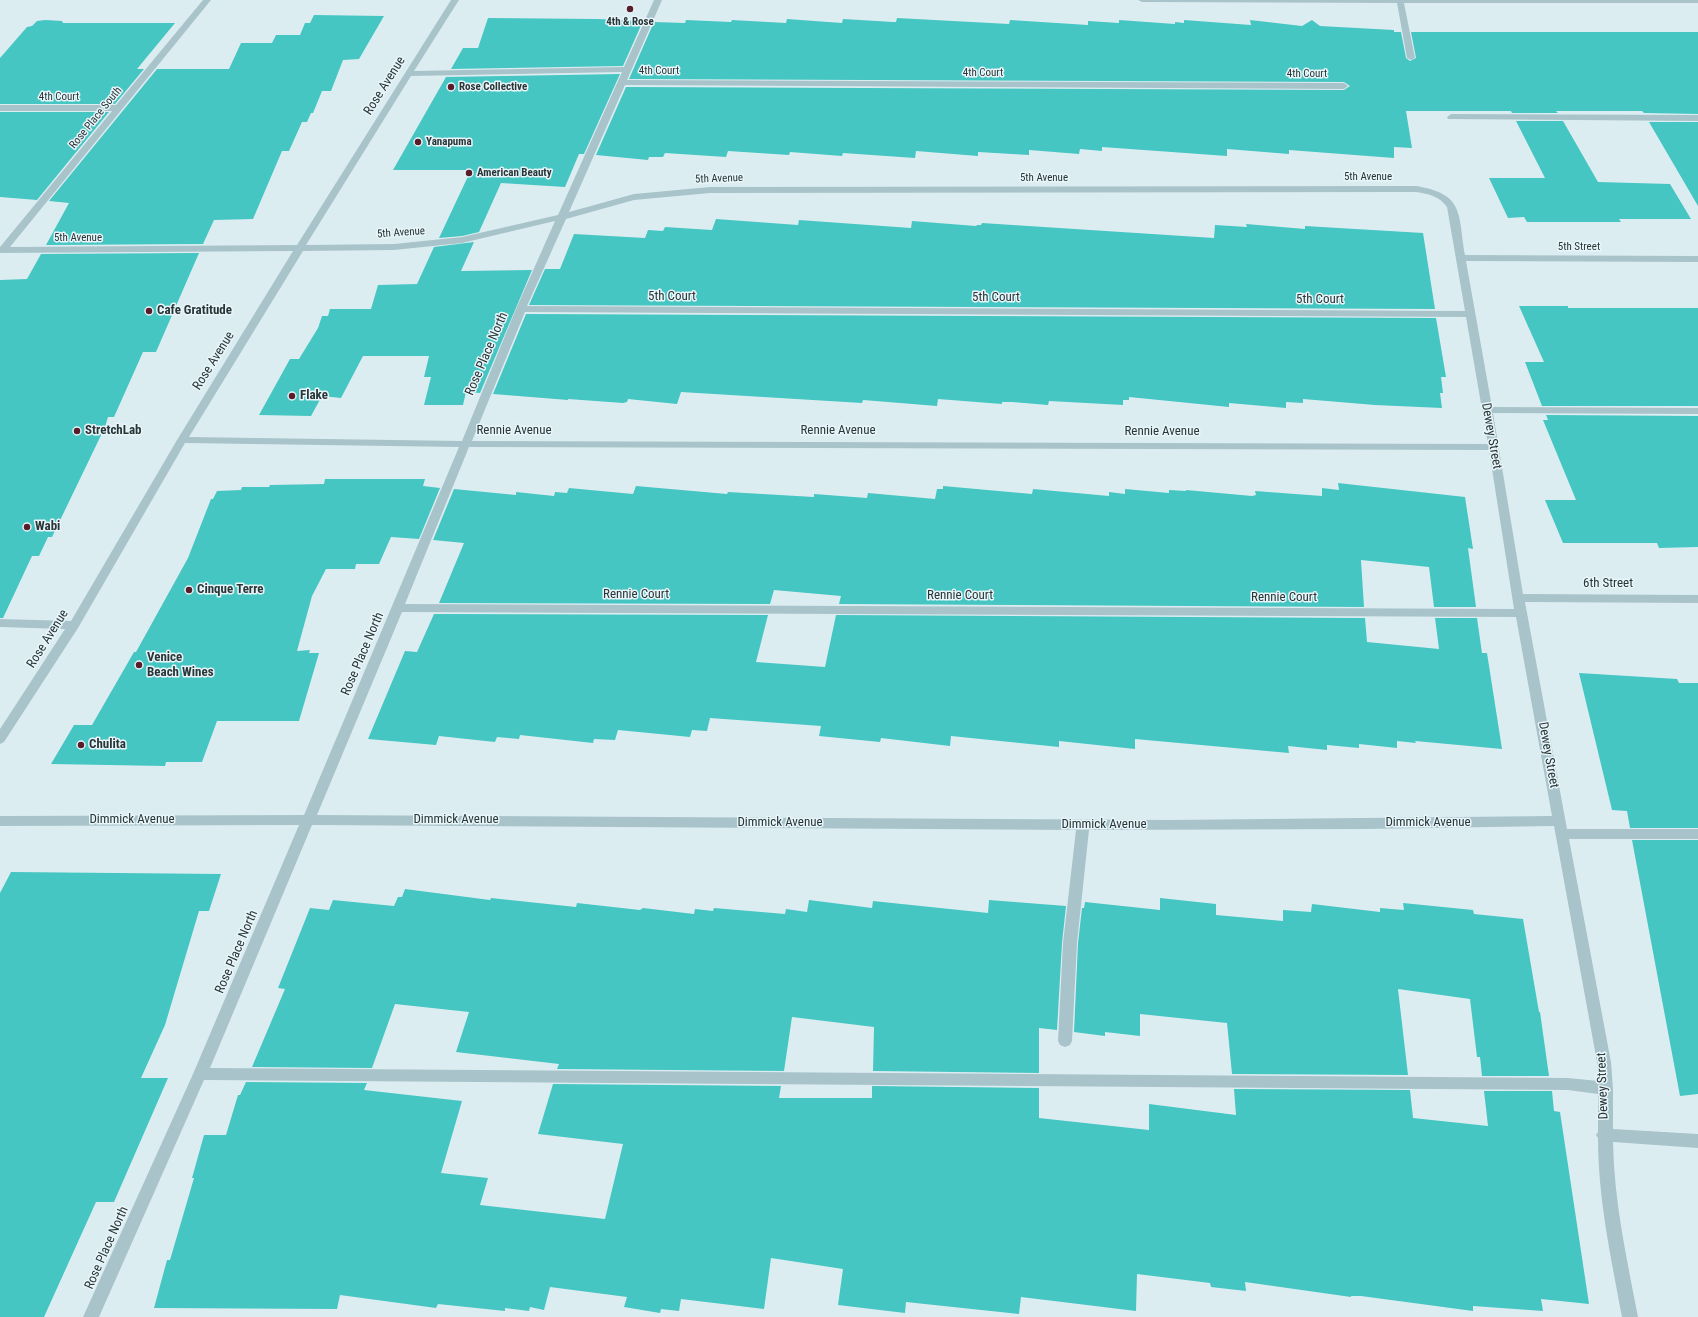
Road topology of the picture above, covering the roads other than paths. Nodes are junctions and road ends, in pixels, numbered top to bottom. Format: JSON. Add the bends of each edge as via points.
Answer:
{"nodes":[{"id":1,"x":207,"y":0,"type":"edge"},
{"id":2,"x":455,"y":0,"type":"edge"},
{"id":3,"x":658,"y":0,"type":"edge"},
{"id":4,"x":1142,"y":0,"type":"edge"},
{"id":5,"x":1400,"y":1,"type":"edge"},
{"id":6,"x":1698,"y":1,"type":"edge"},
{"id":7,"x":1411,"y":58,"type":"dead end"},
{"id":8,"x":626,"y":69,"type":"junction"},
{"id":9,"x":409,"y":74,"type":"junction"},
{"id":10,"x":621,"y":82,"type":"junction"},
{"id":11,"x":1344,"y":86,"type":"dead end"},
{"id":12,"x":0,"y":108,"type":"edge"},
{"id":13,"x":118,"y":108,"type":"junction"},
{"id":14,"x":1450,"y":117,"type":"dead end"},
{"id":15,"x":1698,"y":118,"type":"edge"},
{"id":16,"x":1444,"y":197,"type":"joint"},
{"id":17,"x":561,"y":217,"type":"junction"},
{"id":18,"x":300,"y":248,"type":"junction"},
{"id":19,"x":2,"y":250,"type":"edge"},
{"id":20,"x":1461,"y":258,"type":"junction"},
{"id":21,"x":1698,"y":259,"type":"edge"},
{"id":22,"x":521,"y":309,"type":"junction"},
{"id":23,"x":1470,"y":314,"type":"junction"},
{"id":24,"x":1487,"y":410,"type":"junction"},
{"id":25,"x":1698,"y":411,"type":"edge"},
{"id":26,"x":182,"y":440,"type":"junction"},
{"id":27,"x":465,"y":444,"type":"junction"},
{"id":28,"x":1494,"y":446,"type":"junction"},
{"id":29,"x":1518,"y":598,"type":"junction"},
{"id":30,"x":1698,"y":599,"type":"edge"},
{"id":31,"x":398,"y":608,"type":"junction"},
{"id":32,"x":1522,"y":613,"type":"junction"},
{"id":33,"x":0,"y":623,"type":"edge"},
{"id":34,"x":74,"y":624,"type":"junction"},
{"id":35,"x":0,"y":739,"type":"edge"},
{"id":36,"x":308,"y":819,"type":"junction"},
{"id":37,"x":0,"y":820,"type":"edge"},
{"id":38,"x":1083,"y":826,"type":"junction"},
{"id":39,"x":1561,"y":827,"type":"junction"},
{"id":40,"x":1698,"y":834,"type":"edge"},
{"id":41,"x":1065,"y":1041,"type":"dead end"},
{"id":42,"x":200,"y":1074,"type":"junction"},
{"id":43,"x":1606,"y":1089,"type":"junction"},
{"id":44,"x":1604,"y":1134,"type":"junction"},
{"id":45,"x":1698,"y":1141,"type":"edge"},
{"id":46,"x":91,"y":1317,"type":"edge"},
{"id":47,"x":1630,"y":1317,"type":"edge"}],
"edges":[{"from":1,"to":13,"type":"street","name":"Rose Place South"},
{"from":2,"to":9,"type":"street","name":"Rose Avenue"},
{"from":3,"to":8,"type":"street","name":"Rose Place North"},
{"from":4,"to":5,"type":"street"},
{"from":5,"to":6,"type":"street"},
{"from":5,"to":7,"type":"street"},
{"from":8,"to":9,"type":"street"},
{"from":8,"to":10,"type":"street","name":"Rose Place North"},
{"from":9,"to":18,"type":"street","name":"Rose Avenue"},
{"from":10,"to":11,"type":"street","name":"4th Court"},
{"from":10,"to":17,"type":"street","name":"Rose Place North"},
{"from":12,"to":13,"type":"street","name":"4th Court"},
{"from":13,"to":19,"type":"street","name":"Rose Place South"},
{"from":14,"to":15,"type":"street"},
{"from":16,"to":17,"type":"street","name":"5th Avenue","via":[[1416,189],[710,190],[634,197]]},
{"from":16,"to":20,"type":"street","name":"Dewey Street","via":[[1452,208]]},
{"from":17,"to":18,"type":"street","name":"5th Avenue","via":[[455,241],[394,247]]},
{"from":17,"to":22,"type":"street","name":"Rose Place North"},
{"from":18,"to":19,"type":"street","name":"5th Avenue"},
{"from":18,"to":26,"type":"street","name":"Rose Avenue"},
{"from":20,"to":21,"type":"street","name":"5th Street"},
{"from":20,"to":23,"type":"street","name":"Dewey Street"},
{"from":22,"to":23,"type":"street","name":"5th Court"},
{"from":22,"to":27,"type":"street","name":"Rose Place North"},
{"from":23,"to":24,"type":"street","name":"Dewey Street"},
{"from":24,"to":25,"type":"street"},
{"from":24,"to":28,"type":"street","name":"Dewey Street"},
{"from":26,"to":27,"type":"street","name":"Rennie Avenue"},
{"from":26,"to":34,"type":"street","name":"Rose Avenue"},
{"from":27,"to":28,"type":"street","name":"Rennie Avenue"},
{"from":27,"to":31,"type":"street","name":"Rose Place North"},
{"from":28,"to":29,"type":"street","name":"Dewey Street"},
{"from":29,"to":30,"type":"street","name":"6th Street"},
{"from":29,"to":32,"type":"street","name":"Dewey Street"},
{"from":31,"to":32,"type":"street","name":"Rennie Court"},
{"from":31,"to":36,"type":"street","name":"Rose Place North"},
{"from":32,"to":39,"type":"street","name":"Dewey Street"},
{"from":33,"to":34,"type":"street"},
{"from":34,"to":35,"type":"street","name":"Rose Avenue"},
{"from":36,"to":37,"type":"street","name":"Dimmick Avenue"},
{"from":36,"to":38,"type":"street","name":"Dimmick Avenue"},
{"from":36,"to":42,"type":"street","name":"Rose Place North"},
{"from":38,"to":39,"type":"street","name":"Dimmick Avenue"},
{"from":38,"to":41,"type":"street","via":[[1070,943]]},
{"from":39,"to":40,"type":"street","name":"Dimmick Avenue"},
{"from":39,"to":43,"type":"street","name":"Dewey Street","via":[[1604,1062]]},
{"from":42,"to":43,"type":"street","via":[[1560,1084]]},
{"from":42,"to":46,"type":"street","name":"Rose Place North"},
{"from":43,"to":44,"type":"street","name":"Dewey Street"},
{"from":44,"to":45,"type":"street"},
{"from":44,"to":47,"type":"street","name":"Dewey Street","via":[[1609,1199]]}]}
